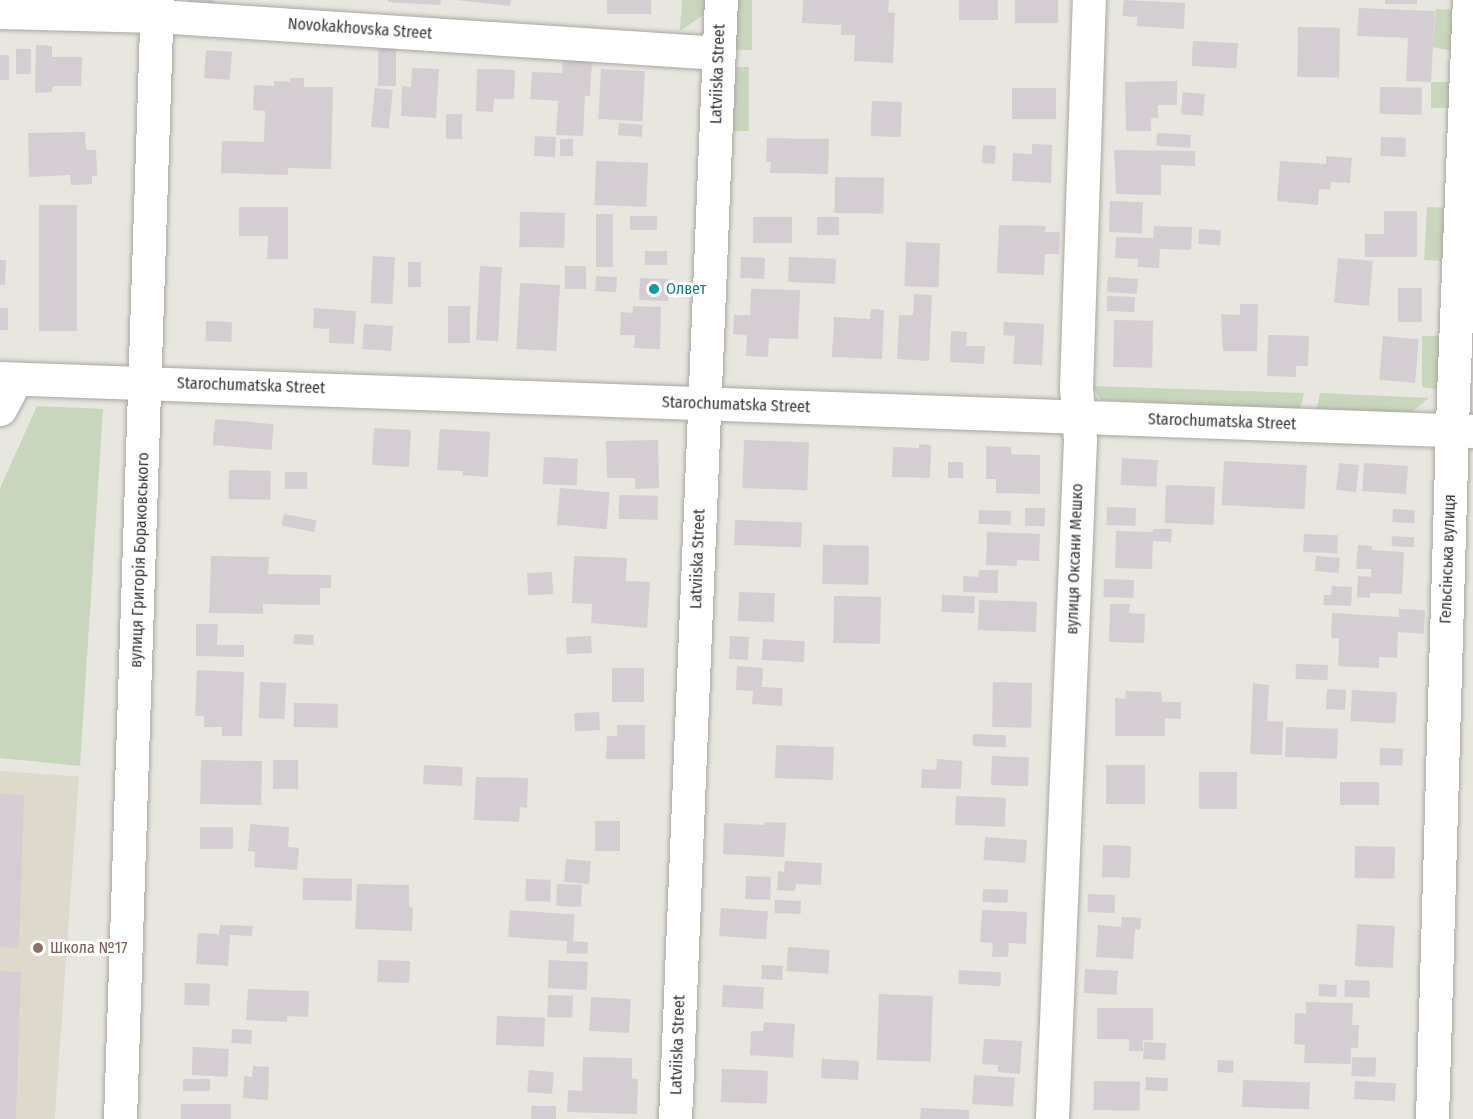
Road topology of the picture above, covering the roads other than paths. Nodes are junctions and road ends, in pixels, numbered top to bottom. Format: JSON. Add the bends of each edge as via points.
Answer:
{"nodes":[{"id":1,"x":721,"y":0,"type":"edge"},
{"id":2,"x":1089,"y":0,"type":"edge"},
{"id":3,"x":1469,"y":0,"type":"edge"},
{"id":4,"x":157,"y":8,"type":"edge"},
{"id":5,"x":0,"y":12,"type":"edge"},
{"id":6,"x":719,"y":53,"type":"junction"},
{"id":7,"x":8,"y":378,"type":"edge"},
{"id":8,"x":146,"y":383,"type":"junction"},
{"id":9,"x":704,"y":404,"type":"junction"},
{"id":10,"x":0,"y":409,"type":"edge"},
{"id":11,"x":1079,"y":416,"type":"junction"},
{"id":12,"x":1462,"y":430,"type":"edge"},
{"id":13,"x":120,"y":1119,"type":"edge"},
{"id":14,"x":675,"y":1119,"type":"edge"},
{"id":15,"x":1052,"y":1119,"type":"edge"},
{"id":16,"x":1432,"y":1119,"type":"edge"}],
"edges":[{"from":1,"to":6,"type":"street","name":"Latviiska Street"},
{"from":2,"to":11,"type":"street","name":"вулиця Оксани Мешко","via":[[1076,387]]},
{"from":3,"to":12,"type":"street","name":"Гельсінська вулиця"},
{"from":4,"to":5,"type":"street","name":"Novokakhovska Street"},
{"from":4,"to":6,"type":"street","name":"Novokakhovska Street"},
{"from":4,"to":8,"type":"street","name":"вулиця Григорія Бораковського"},
{"from":6,"to":9,"type":"street","name":"Latviiska Street"},
{"from":7,"to":8,"type":"street","name":"Starochumatska Street"},
{"from":7,"to":10,"type":"street"},
{"from":8,"to":9,"type":"street","name":"Starochumatska Street"},
{"from":8,"to":13,"type":"street","name":"вулиця Григорія Бораковського"},
{"from":9,"to":11,"type":"street","name":"Starochumatska Street"},
{"from":9,"to":14,"type":"street","name":"Latviiska Street"},
{"from":11,"to":12,"type":"street","name":"Starochumatska Street"},
{"from":11,"to":15,"type":"street","name":"вулиця Оксани Мешко"},
{"from":12,"to":16,"type":"street","name":"Гельсінська вулиця"}]}
